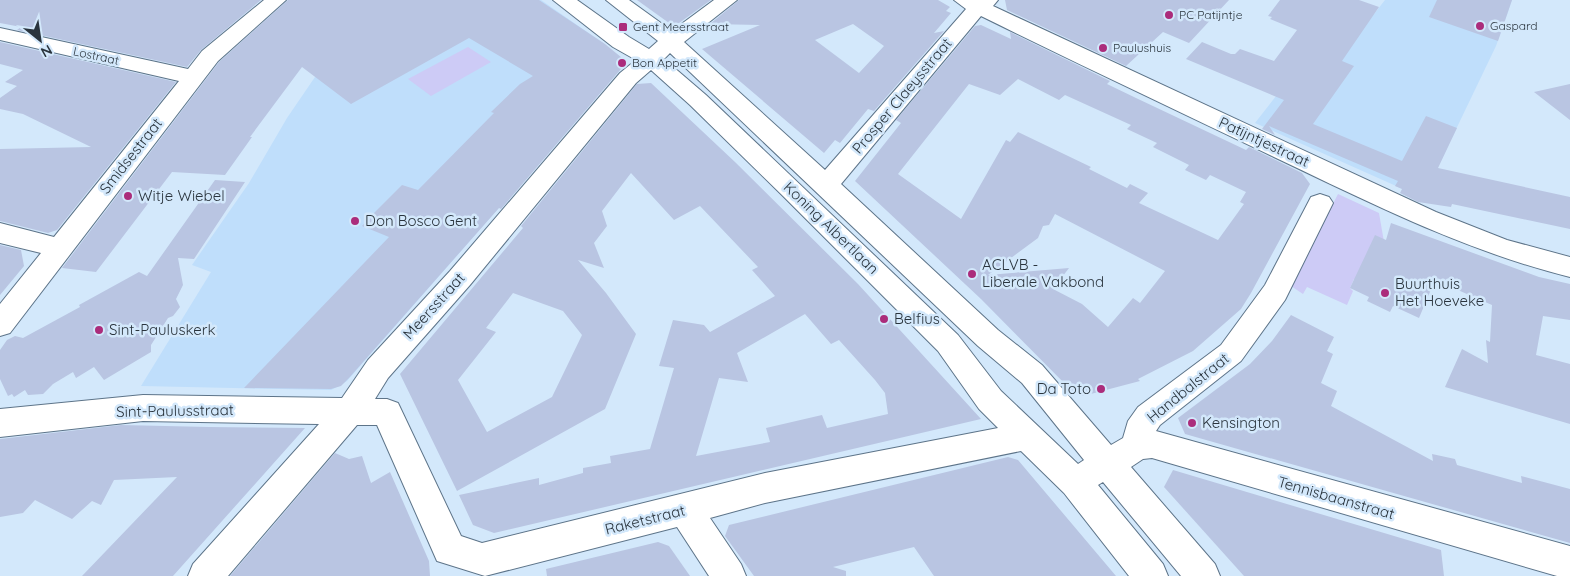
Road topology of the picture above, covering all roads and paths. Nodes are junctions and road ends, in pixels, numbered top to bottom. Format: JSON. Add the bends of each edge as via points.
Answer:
{"nodes":[{"id":1,"x":276,"y":0,"type":"edge"},
{"id":2,"x":563,"y":0,"type":"edge"},
{"id":3,"x":616,"y":0,"type":"edge"},
{"id":4,"x":727,"y":0,"type":"edge"},
{"id":5,"x":976,"y":2,"type":"edge"},
{"id":6,"x":0,"y":34,"type":"edge"},
{"id":7,"x":660,"y":50,"type":"junction"},
{"id":8,"x":193,"y":77,"type":"junction"},
{"id":9,"x":826,"y":185,"type":"junction"},
{"id":10,"x":1320,"y":203,"type":"dead end"},
{"id":11,"x":0,"y":233,"type":"edge"},
{"id":12,"x":59,"y":248,"type":"junction"},
{"id":13,"x":1570,"y":267,"type":"edge"},
{"id":14,"x":0,"y":325,"type":"edge"},
{"id":15,"x":350,"y":411,"type":"junction"},
{"id":16,"x":0,"y":423,"type":"edge"},
{"id":17,"x":1025,"y":436,"type":"junction"},
{"id":18,"x":1138,"y":446,"type":"junction"},
{"id":19,"x":1105,"y":464,"type":"junction"},
{"id":20,"x":1075,"y":482,"type":"junction"},
{"id":21,"x":685,"y":510,"type":"junction"},
{"id":22,"x":1570,"y":563,"type":"edge"},
{"id":23,"x":205,"y":576,"type":"edge"},
{"id":24,"x":729,"y":576,"type":"edge"},
{"id":25,"x":1151,"y":576,"type":"edge"},
{"id":26,"x":1203,"y":576,"type":"edge"}],
"edges":[{"from":1,"to":8,"type":"street","name":"Smidsestraat","via":[[210,56]]},
{"from":2,"to":7,"type":"street","name":"Koning Albertlaan","via":[[621,42]]},
{"from":3,"to":7,"type":"street","name":"Koning Albertlaan","via":[[654,26]]},
{"from":4,"to":7,"type":"street","name":"Meersstraat"},
{"from":5,"to":9,"type":"street","name":"Prosper Claeysstraat"},
{"from":5,"to":13,"type":"street","name":"Patijntjestraat","via":[[1334,175],[1483,242],[1543,262]]},
{"from":6,"to":8,"type":"street","name":"Lostraat"},
{"from":7,"to":9,"type":"street","name":"Koning Albertlaan"},
{"from":7,"to":15,"type":"street","name":"Meersstraat","via":[[628,78],[460,278],[378,369]]},
{"from":7,"to":17,"type":"street","name":"Koning Albertlaan","via":[[792,190],[948,342],[990,400]]},
{"from":8,"to":12,"type":"street","name":"Smidsestraat"},
{"from":9,"to":19,"type":"street","name":"Koning Albertlaan","via":[[988,338],[1032,374]]},
{"from":10,"to":18,"type":"street","name":"Handbalstraat","via":[[1275,292],[1232,353],[1150,416],[1139,431]]},
{"from":11,"to":12,"type":"street"},
{"from":12,"to":14,"type":"street","name":"Smidsestraat"},
{"from":15,"to":16,"type":"street","name":"Sint-Paulusstraat","via":[[142,408]]},
{"from":15,"to":21,"type":"street","name":"Raketstraat","via":[[387,412],[449,549],[482,560]]},
{"from":15,"to":23,"type":"street","name":"Meersstraat"},
{"from":17,"to":20,"type":"street","name":"Koning Albertlaan"},
{"from":17,"to":21,"type":"street","name":"Raketstraat","via":[[765,488]]},
{"from":18,"to":19,"type":"street"},
{"from":18,"to":22,"type":"street","name":"Tennisbaanstraat","via":[[1152,444]]},
{"from":19,"to":20,"type":"street"},
{"from":19,"to":26,"type":"street","name":"Koning Albertlaan"},
{"from":20,"to":25,"type":"street","name":"Koning Albertlaan"},
{"from":21,"to":24,"type":"street"}]}
